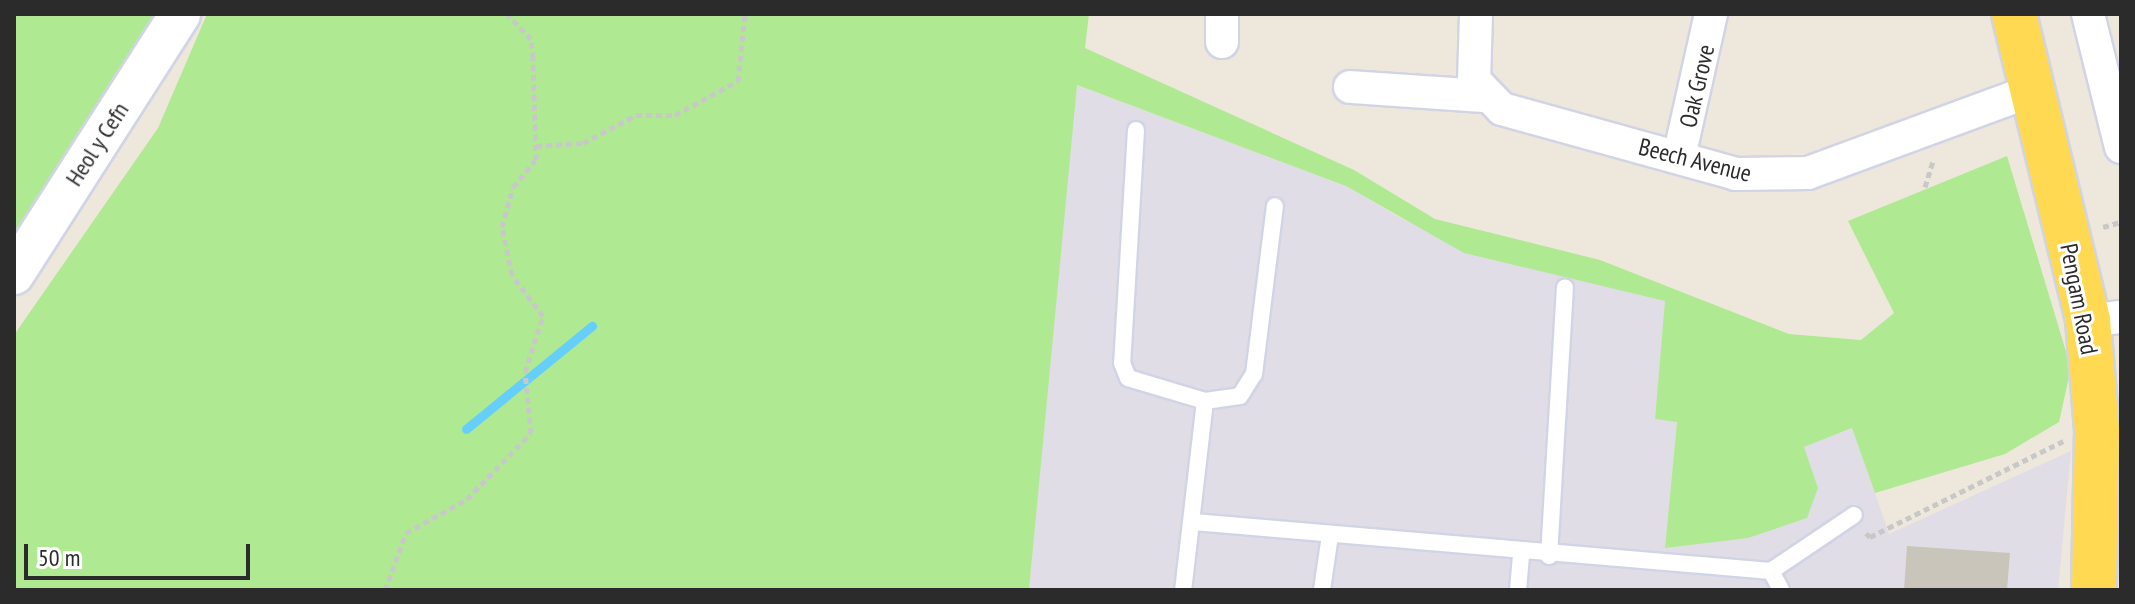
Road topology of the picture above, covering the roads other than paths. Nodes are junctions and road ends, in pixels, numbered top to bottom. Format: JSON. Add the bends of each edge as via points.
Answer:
{"nodes":[{"id":1,"x":180,"y":14,"type":"edge"},
{"id":2,"x":1476,"y":14,"type":"edge"},
{"id":3,"x":1711,"y":14,"type":"edge"},
{"id":4,"x":2014,"y":14,"type":"edge"},
{"id":5,"x":2088,"y":14,"type":"edge"},
{"id":6,"x":1350,"y":87,"type":"dead end"},
{"id":7,"x":2034,"y":90,"type":"junction"},
{"id":8,"x":1482,"y":96,"type":"junction"},
{"id":9,"x":1136,"y":130,"type":"dead end"},
{"id":10,"x":2121,"y":147,"type":"edge"},
{"id":11,"x":1679,"y":157,"type":"junction"},
{"id":12,"x":1275,"y":206,"type":"dead end"},
{"id":13,"x":14,"y":274,"type":"edge"},
{"id":14,"x":1565,"y":287,"type":"dead end"},
{"id":15,"x":2105,"y":319,"type":"edge"},
{"id":16,"x":1205,"y":401,"type":"junction"},
{"id":17,"x":1854,"y":515,"type":"road end"},
{"id":18,"x":1194,"y":522,"type":"junction"},
{"id":19,"x":1330,"y":535,"type":"junction"},
{"id":20,"x":1521,"y":553,"type":"junction"},
{"id":21,"x":1549,"y":556,"type":"junction"},
{"id":22,"x":1771,"y":571,"type":"junction"},
{"id":23,"x":1183,"y":590,"type":"edge"},
{"id":24,"x":1322,"y":590,"type":"edge"},
{"id":25,"x":1518,"y":590,"type":"edge"},
{"id":26,"x":1781,"y":590,"type":"edge"},
{"id":27,"x":2094,"y":590,"type":"edge"}],
"edges":[{"from":1,"to":13,"type":"street","name":"Heol y Cefn"},
{"from":2,"to":8,"type":"street","via":[[1474,80]]},
{"from":3,"to":11,"type":"street","name":"Oak Grove"},
{"from":4,"to":7,"type":"main road","name":"Pengam Road"},
{"from":5,"to":10,"type":"street"},
{"from":6,"to":8,"type":"street"},
{"from":7,"to":11,"type":"street","name":"Beech Avenue","via":[[1808,173],[1761,177]]},
{"from":7,"to":15,"type":"main road","name":"Pengam Road"},
{"from":8,"to":11,"type":"street","name":"Beech Avenue","via":[[1502,109]]},
{"from":9,"to":16,"type":"lane","via":[[1122,363],[1128,378]]},
{"from":12,"to":16,"type":"lane","via":[[1254,374],[1240,396]]},
{"from":14,"to":21,"type":"lane"},
{"from":15,"to":27,"type":"main road","name":"Pengam Road"},
{"from":16,"to":18,"type":"lane"},
{"from":17,"to":22,"type":"lane"},
{"from":18,"to":19,"type":"lane"},
{"from":18,"to":23,"type":"lane"},
{"from":19,"to":20,"type":"lane"},
{"from":19,"to":24,"type":"lane"},
{"from":20,"to":21,"type":"lane"},
{"from":20,"to":25,"type":"lane"},
{"from":21,"to":22,"type":"lane"},
{"from":22,"to":26,"type":"lane"}]}
